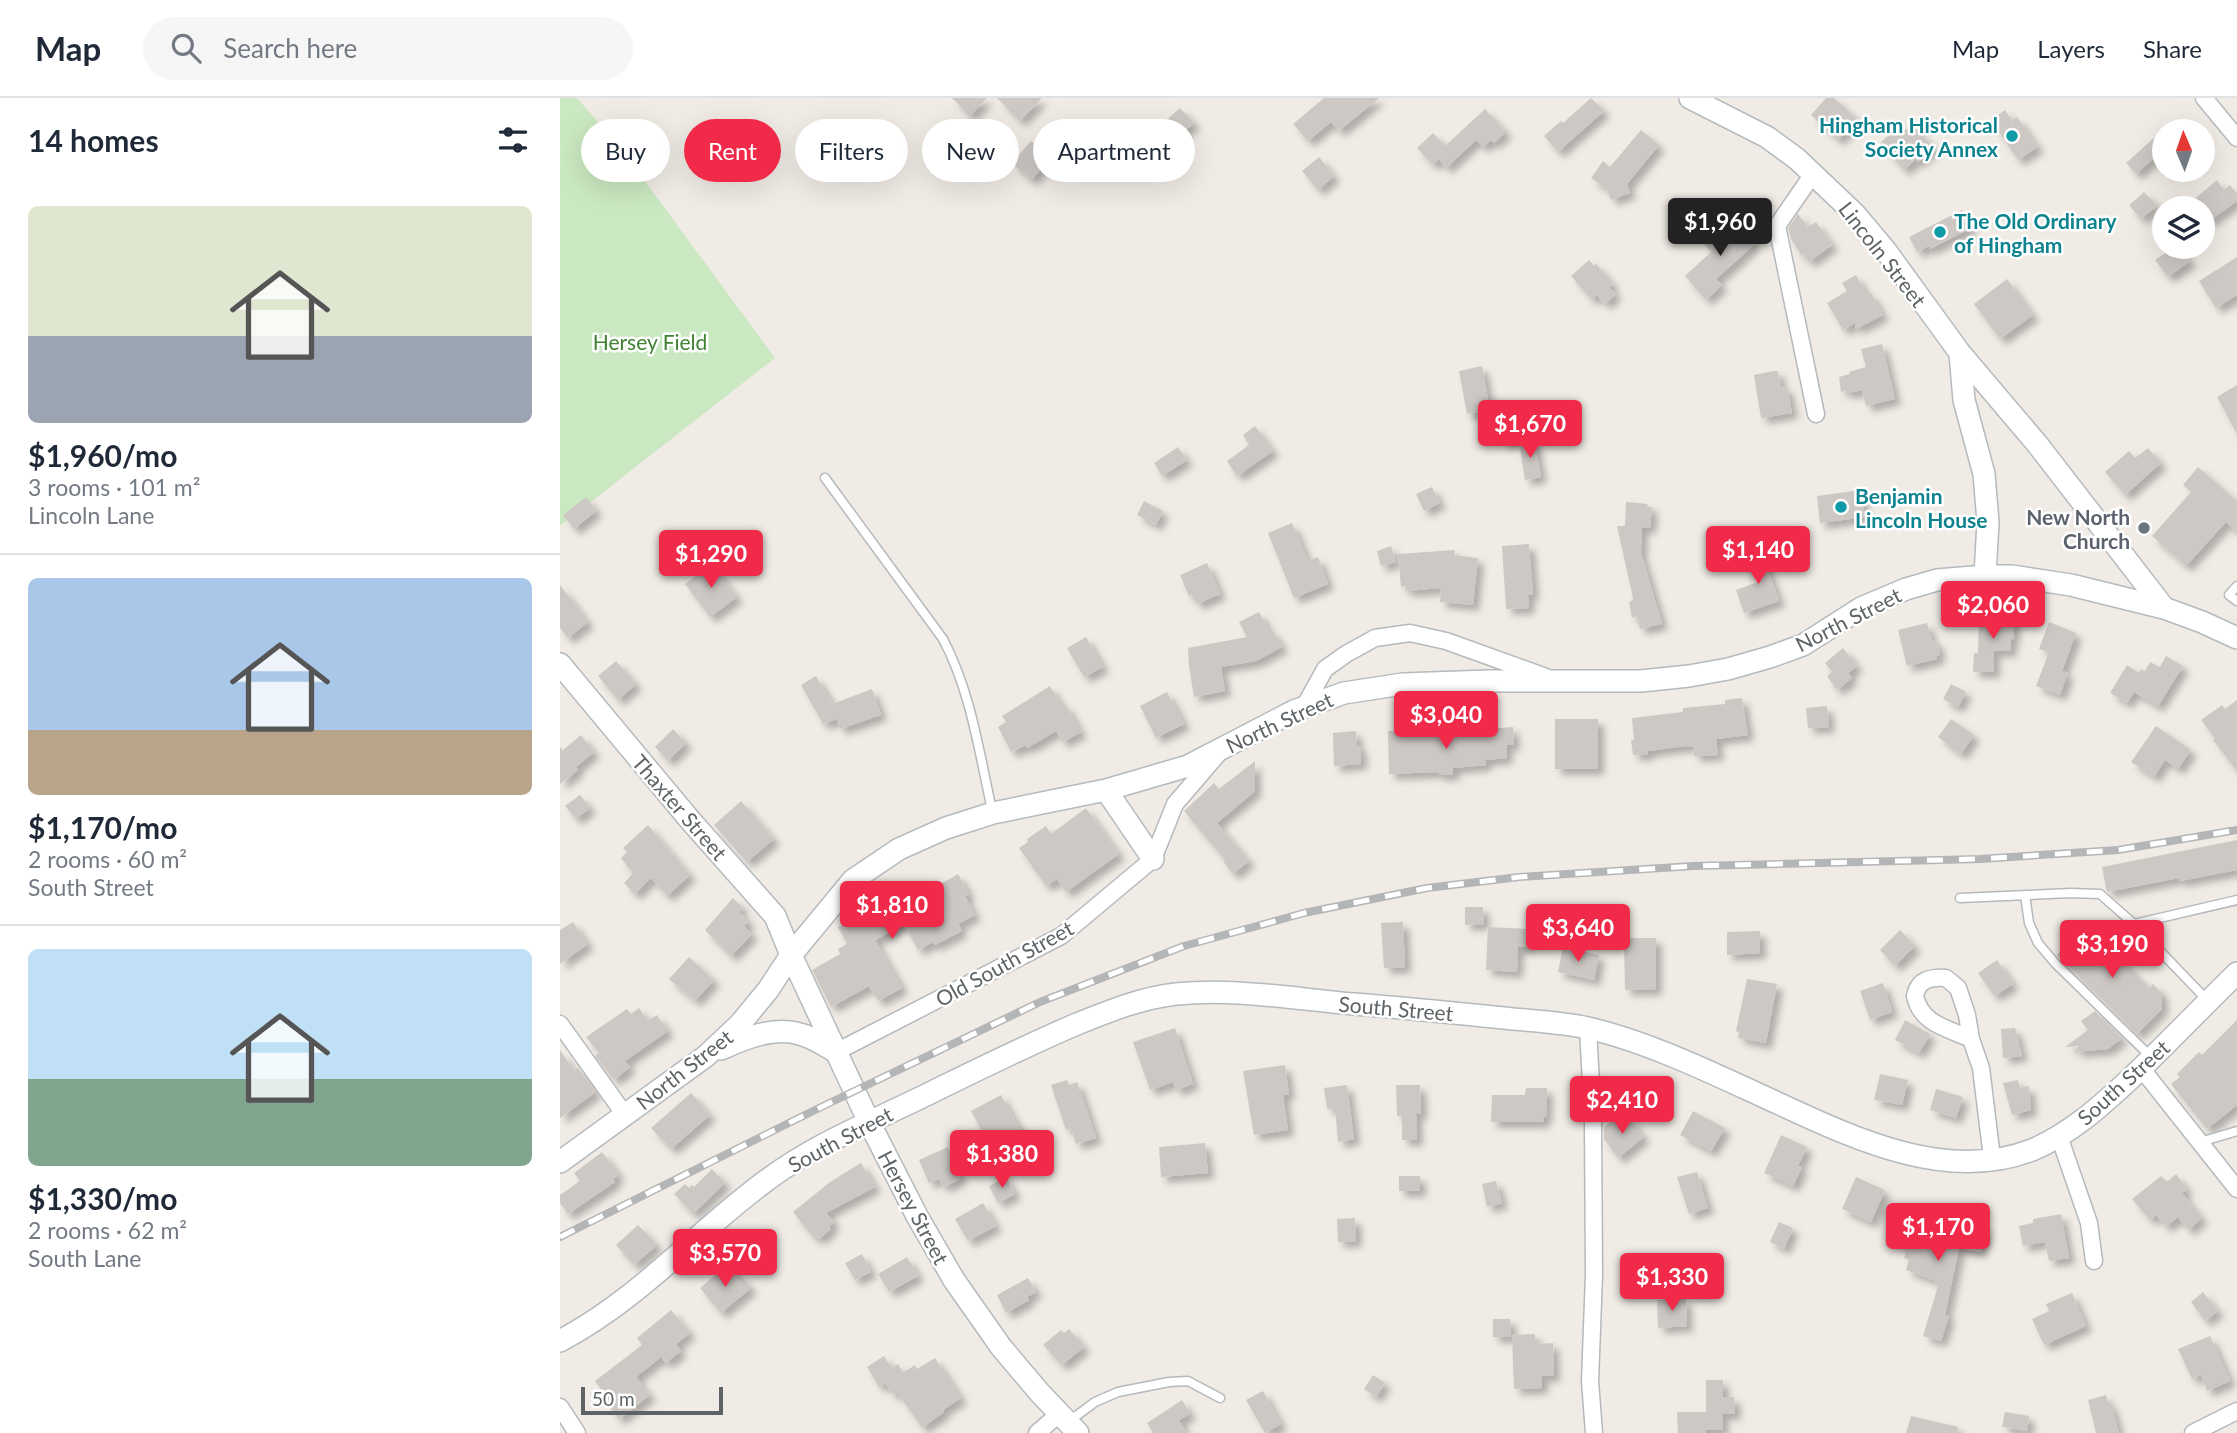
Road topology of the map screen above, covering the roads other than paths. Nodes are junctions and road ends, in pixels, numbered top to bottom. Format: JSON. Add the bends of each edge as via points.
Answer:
{"nodes":[{"id":1,"x":1690,"y":98,"type":"edge"},
{"id":2,"x":2204,"y":98,"type":"edge"},
{"id":3,"x":2237,"y":138,"type":"edge"},
{"id":4,"x":1813,"y":174,"type":"junction"},
{"id":5,"x":1960,"y":353,"type":"junction"},
{"id":6,"x":1816,"y":414,"type":"dead end"},
{"id":7,"x":825,"y":478,"type":"dead end"},
{"id":8,"x":1985,"y":576,"type":"junction"},
{"id":9,"x":2237,"y":586,"type":"edge"},
{"id":10,"x":2237,"y":601,"type":"edge"},
{"id":11,"x":2164,"y":607,"type":"junction"},
{"id":12,"x":2237,"y":638,"type":"edge"},
{"id":13,"x":560,"y":664,"type":"edge"},
{"id":14,"x":1555,"y":681,"type":"junction"},
{"id":15,"x":1304,"y":707,"type":"junction"},
{"id":16,"x":1223,"y":748,"type":"junction"},
{"id":17,"x":1106,"y":790,"type":"junction"},
{"id":18,"x":993,"y":813,"type":"junction"},
{"id":19,"x":1153,"y":859,"type":"junction"},
{"id":20,"x":2025,"y":895,"type":"junction"},
{"id":21,"x":1961,"y":898,"type":"dead end"},
{"id":22,"x":2237,"y":900,"type":"edge"},
{"id":23,"x":2134,"y":924,"type":"junction"},
{"id":24,"x":791,"y":955,"type":"junction"},
{"id":25,"x":2237,"y":973,"type":"edge"},
{"id":26,"x":2208,"y":1001,"type":"junction"},
{"id":27,"x":560,"y":1024,"type":"edge"},
{"id":28,"x":1588,"y":1028,"type":"junction"},
{"id":29,"x":1970,"y":1039,"type":"dead end"},
{"id":30,"x":836,"y":1052,"type":"junction"},
{"id":31,"x":706,"y":1056,"type":"junction"},
{"id":32,"x":2146,"y":1063,"type":"junction"},
{"id":33,"x":625,"y":1115,"type":"junction"},
{"id":34,"x":869,"y":1122,"type":"junction"},
{"id":35,"x":2237,"y":1131,"type":"edge"},
{"id":36,"x":2059,"y":1136,"type":"junction"},
{"id":37,"x":2200,"y":1142,"type":"junction"},
{"id":38,"x":1992,"y":1158,"type":"junction"},
{"id":39,"x":560,"y":1162,"type":"edge"},
{"id":40,"x":2237,"y":1189,"type":"edge"},
{"id":41,"x":2094,"y":1261,"type":"dead end"},
{"id":42,"x":560,"y":1341,"type":"edge"},
{"id":43,"x":1220,"y":1398,"type":"dead end"},
{"id":44,"x":560,"y":1407,"type":"edge"},
{"id":45,"x":2237,"y":1411,"type":"edge"},
{"id":46,"x":1068,"y":1423,"type":"edge"},
{"id":47,"x":577,"y":1433,"type":"edge"},
{"id":48,"x":1037,"y":1433,"type":"edge"},
{"id":49,"x":1594,"y":1433,"type":"edge"},
{"id":50,"x":2193,"y":1433,"type":"edge"}],
"edges":[{"from":1,"to":4,"type":"street","name":"Lincoln Street","via":[[1767,137]]},
{"from":2,"to":3,"type":"street"},
{"from":4,"to":5,"type":"street","name":"Lincoln Street","via":[[1855,214]]},
{"from":4,"to":6,"type":"street","via":[[1777,226]]},
{"from":5,"to":8,"type":"street","via":[[1964,400],[1983,474]]},
{"from":5,"to":11,"type":"street","name":"Lincoln Street"},
{"from":7,"to":18,"type":"lane","via":[[954,661]]},
{"from":8,"to":11,"type":"street","name":"North Street","via":[[2071,585]]},
{"from":8,"to":14,"type":"street","name":"North Street","via":[[1937,580],[1906,589],[1861,608],[1803,645],[1728,669],[1641,681]]},
{"from":9,"to":10,"type":"lane","via":[[2229,595]]},
{"from":11,"to":12,"type":"street","name":"North Street"},
{"from":13,"to":24,"type":"street","name":"Thaxter Street","via":[[775,916]]},
{"from":14,"to":15,"type":"street","name":"North Street","via":[[1403,684],[1344,693]]},
{"from":14,"to":15,"type":"street","via":[[1446,641],[1410,633],[1375,638],[1346,654],[1325,669]]},
{"from":15,"to":16,"type":"street","name":"North Street"},
{"from":16,"to":17,"type":"street","name":"North Street","via":[[1188,766]]},
{"from":16,"to":19,"type":"street","name":"Old South Street","via":[[1175,804]]},
{"from":17,"to":18,"type":"street","name":"North Street"},
{"from":17,"to":19,"type":"street"},
{"from":18,"to":24,"type":"street","name":"North Street","via":[[921,838],[853,880]]},
{"from":19,"to":30,"type":"street","name":"Old South Street","via":[[1061,936]]},
{"from":20,"to":21,"type":"lane"},
{"from":20,"to":23,"type":"lane","via":[[2100,894]]},
{"from":20,"to":32,"type":"lane","via":[[2038,943]]},
{"from":22,"to":23,"type":"lane"},
{"from":23,"to":26,"type":"lane"},
{"from":24,"to":30,"type":"street","name":"Hersey Street"},
{"from":24,"to":31,"type":"street","name":"North Street","via":[[740,1024]]},
{"from":25,"to":26,"type":"street","name":"South Street"},
{"from":26,"to":32,"type":"street","name":"South Street"},
{"from":27,"to":33,"type":"street"},
{"from":28,"to":34,"type":"street","name":"South Street","via":[[1276,996],[1178,994],[1143,1000],[1055,1033]]},
{"from":28,"to":38,"type":"street","name":"South Street","via":[[1705,1070],[1844,1133],[1905,1154],[1947,1161]]},
{"from":28,"to":49,"type":"street","via":[[1593,1122],[1590,1381]]},
{"from":29,"to":38,"type":"street","via":[[1981,1068]]},
{"from":30,"to":31,"type":"street","via":[[784,1032],[740,1040]]},
{"from":30,"to":34,"type":"street","name":"Hersey Street"},
{"from":31,"to":33,"type":"street","name":"North Street"},
{"from":32,"to":36,"type":"street","name":"South Street","via":[[2092,1113]]},
{"from":32,"to":37,"type":"street"},
{"from":33,"to":39,"type":"street","name":"North Street"},
{"from":34,"to":42,"type":"street","name":"South Street","via":[[762,1183],[631,1296]]},
{"from":34,"to":46,"type":"street","name":"Hersey Street","via":[[954,1280],[1001,1347]]},
{"from":35,"to":37,"type":"lane"},
{"from":36,"to":38,"type":"street","name":"South Street","via":[[2029,1151]]},
{"from":36,"to":41,"type":"street","via":[[2089,1223]]},
{"from":37,"to":40,"type":"street"},
{"from":43,"to":46,"type":"lane","via":[[1188,1381],[1169,1382],[1118,1392],[1095,1402]]},
{"from":44,"to":47,"type":"street"},
{"from":45,"to":50,"type":"street"},
{"from":46,"to":48,"type":"street"}]}
